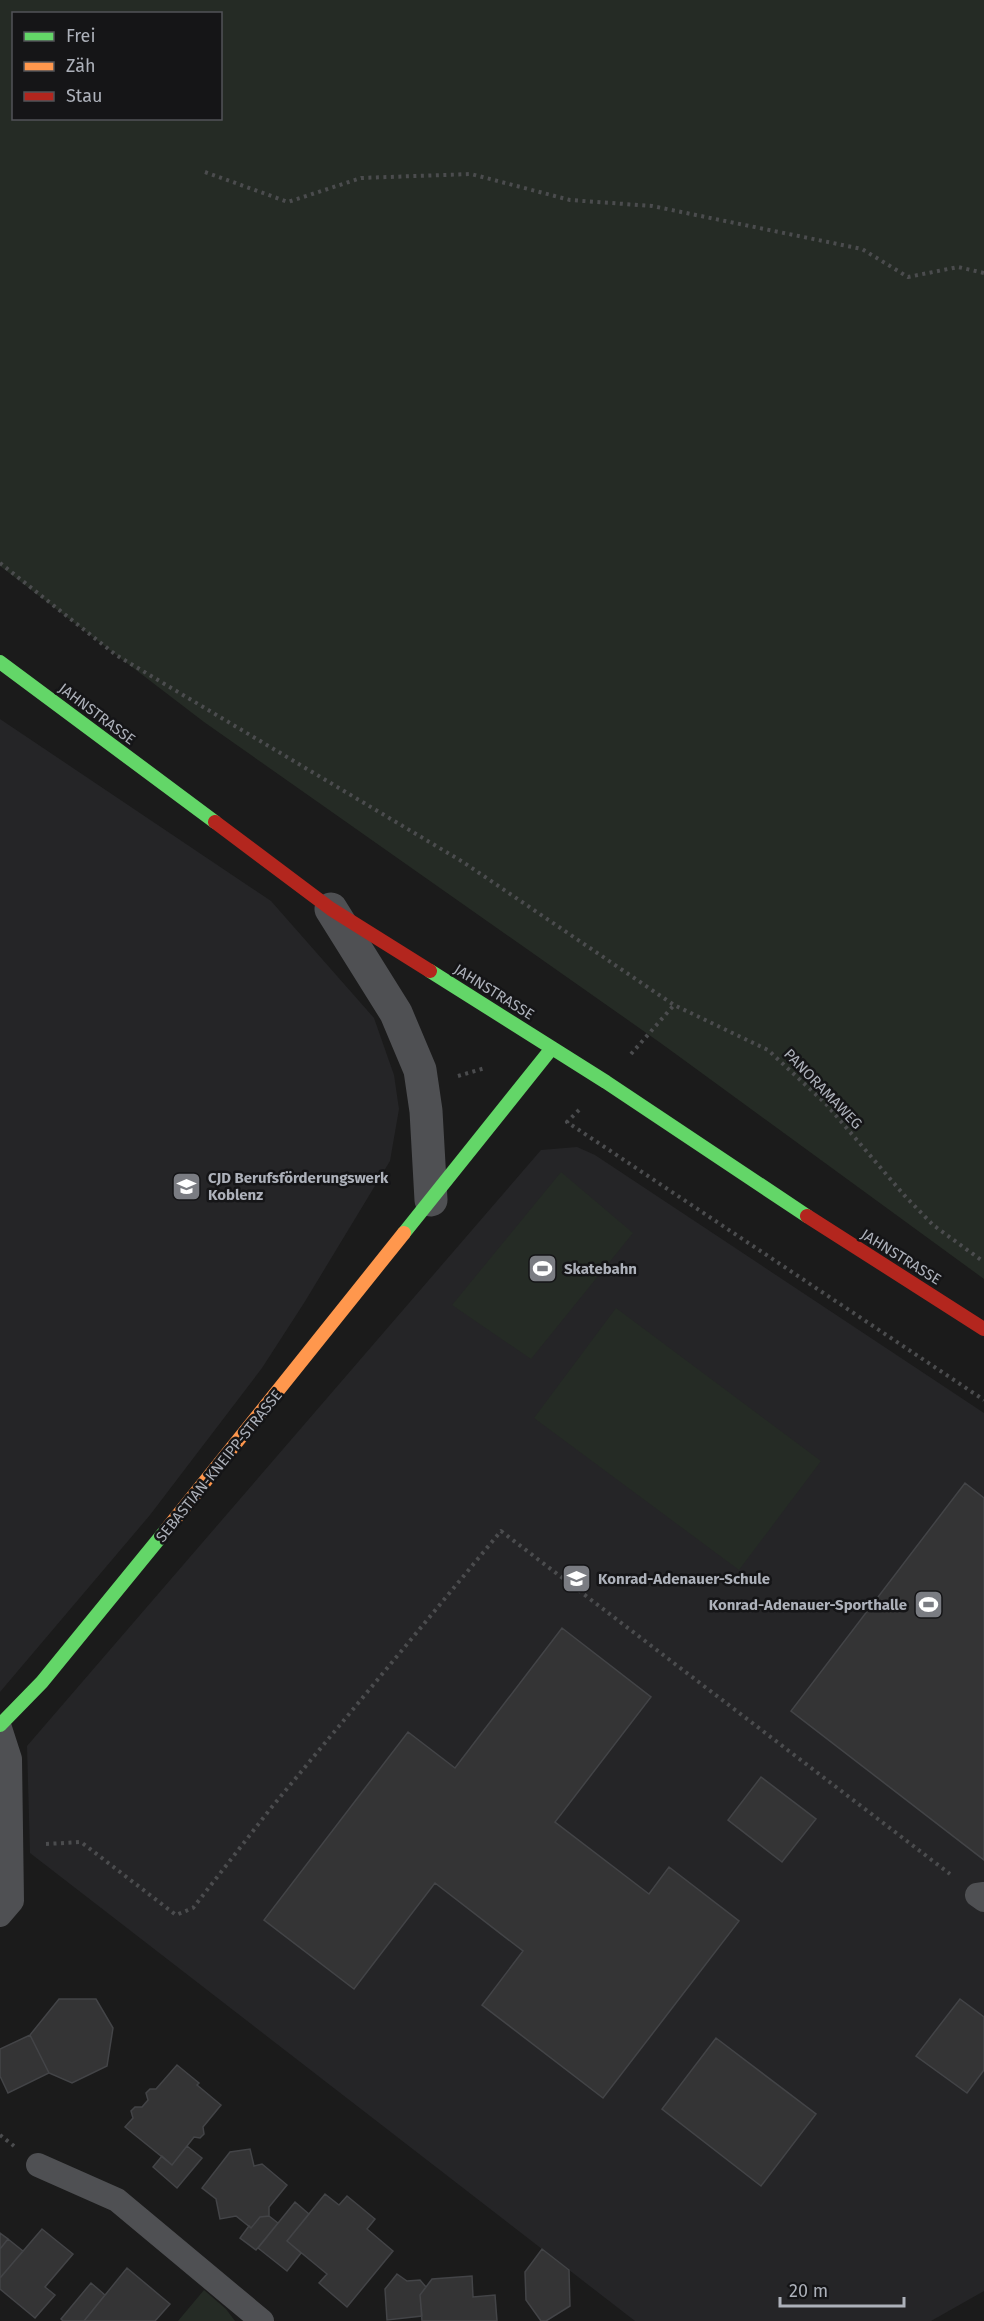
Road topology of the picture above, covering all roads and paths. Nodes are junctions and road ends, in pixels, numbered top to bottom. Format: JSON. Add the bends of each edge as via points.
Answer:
{"nodes":[{"id":1,"x":206,"y":172,"type":"dead end"},
{"id":2,"x":984,"y":273,"type":"edge"},
{"id":3,"x":0,"y":563,"type":"edge"},
{"id":4,"x":0,"y":662,"type":"edge"},
{"id":5,"x":331,"y":909,"type":"junction"},
{"id":6,"x":674,"y":1005,"type":"junction"},
{"id":7,"x":552,"y":1048,"type":"junction"},
{"id":8,"x":606,"y":1082,"type":"junction"},
{"id":9,"x":431,"y":1200,"type":"junction"},
{"id":10,"x":984,"y":1262,"type":"edge"},
{"id":11,"x":984,"y":1329,"type":"edge"},
{"id":12,"x":984,"y":1400,"type":"edge"},
{"id":13,"x":0,"y":1727,"type":"edge"},
{"id":14,"x":35,"y":1845,"type":"dead end"},
{"id":15,"x":982,"y":1896,"type":"edge"},
{"id":16,"x":0,"y":1915,"type":"edge"},
{"id":17,"x":38,"y":2165,"type":"dead end"},
{"id":18,"x":261,"y":2321,"type":"edge"}],
"edges":[{"from":1,"to":2,"type":"path","via":[[288,202],[361,178],[471,174],[570,200],[652,206],[862,249],[908,277],[958,267]]},
{"from":3,"to":6,"type":"path","name":"PANORAMAWEG","via":[[116,655],[463,862]]},
{"from":4,"to":5,"type":"street","name":"JAHNSTRASSE"},
{"from":5,"to":7,"type":"street","name":"JAHNSTRASSE"},
{"from":5,"to":9,"type":"street","via":[[396,1012],[420,1070]]},
{"from":6,"to":8,"type":"path"},
{"from":6,"to":10,"type":"path","name":"PANORAMAWEG","via":[[768,1050],[826,1104],[933,1225]]},
{"from":7,"to":8,"type":"street","name":"JAHNSTRASSE"},
{"from":7,"to":9,"type":"street","name":"SEBASTIAN-KNEIPP-STRASSE"},
{"from":8,"to":11,"type":"street","name":"JAHNSTRASSE"},
{"from":8,"to":12,"type":"path","via":[[567,1122]]},
{"from":9,"to":13,"type":"street","name":"SEBASTIAN-KNEIPP-STRASSE","via":[[130,1576]]},
{"from":13,"to":16,"type":"lane","via":[[10,1759],[12,1901]]},
{"from":14,"to":15,"type":"path","via":[[81,1842],[176,1915],[193,1908],[501,1531]]},
{"from":17,"to":18,"type":"lane","via":[[117,2200]]}]}
